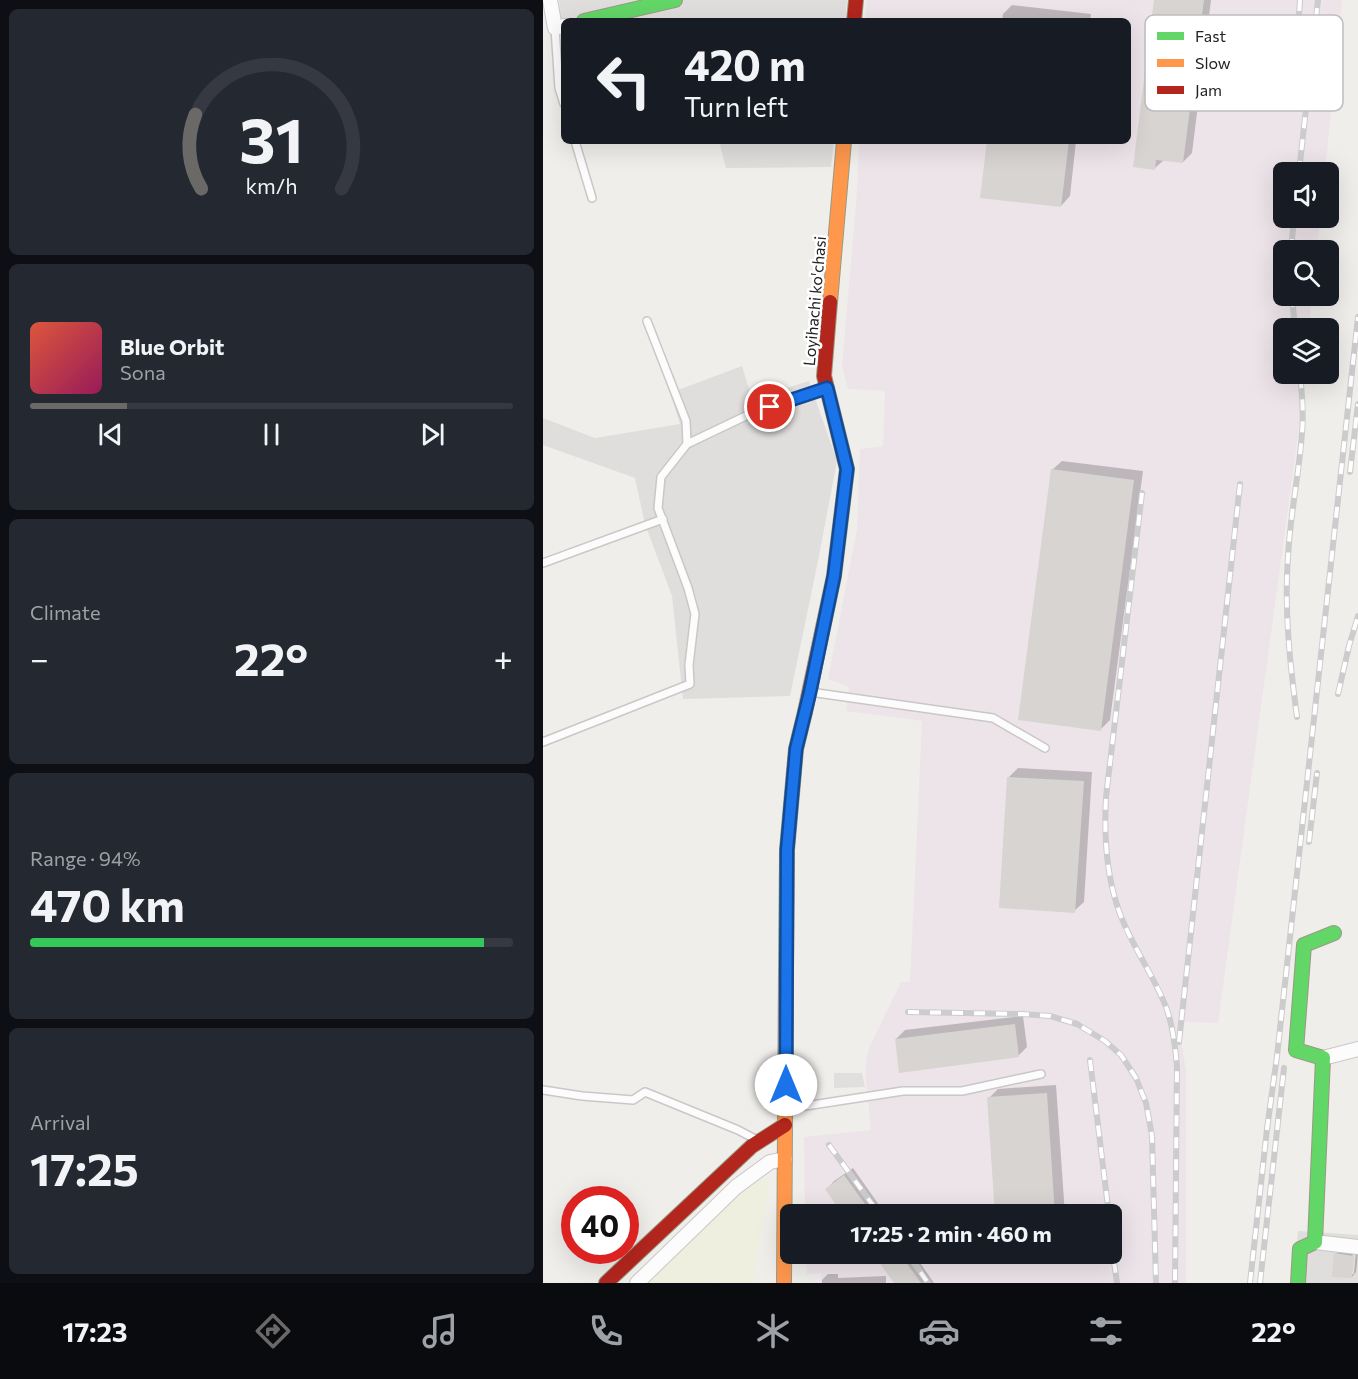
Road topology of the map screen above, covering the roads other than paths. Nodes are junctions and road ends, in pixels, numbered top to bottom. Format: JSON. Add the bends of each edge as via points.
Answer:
{"nodes":[{"id":1,"x":550,"y":0,"type":"edge"},
{"id":2,"x":675,"y":0,"type":"edge"},
{"id":3,"x":856,"y":0,"type":"edge"},
{"id":4,"x":597,"y":18,"type":"edge"},
{"id":5,"x":854,"y":18,"type":"edge"},
{"id":6,"x":559,"y":27,"type":"edge"},
{"id":7,"x":561,"y":94,"type":"edge"},
{"id":8,"x":576,"y":144,"type":"edge"},
{"id":9,"x":844,"y":144,"type":"edge"},
{"id":10,"x":592,"y":198,"type":"dead end"},
{"id":11,"x":647,"y":321,"type":"dead end"},
{"id":12,"x":827,"y":388,"type":"junction"},
{"id":13,"x":687,"y":444,"type":"junction"},
{"id":14,"x":663,"y":519,"type":"junction"},
{"id":15,"x":543,"y":563,"type":"edge"},
{"id":16,"x":810,"y":692,"type":"junction"},
{"id":17,"x":543,"y":742,"type":"edge"},
{"id":18,"x":1045,"y":748,"type":"dead end"},
{"id":19,"x":1334,"y":933,"type":"dead end"},
{"id":20,"x":1358,"y":1049,"type":"edge"},
{"id":21,"x":1323,"y":1058,"type":"junction"},
{"id":22,"x":1041,"y":1074,"type":"dead end"},
{"id":23,"x":543,"y":1090,"type":"edge"},
{"id":24,"x":786,"y":1109,"type":"junction"},
{"id":25,"x":785,"y":1125,"type":"junction"},
{"id":26,"x":759,"y":1141,"type":"junction"},
{"id":27,"x":785,"y":1159,"type":"junction"},
{"id":28,"x":1315,"y":1242,"type":"junction"},
{"id":29,"x":1358,"y":1247,"type":"edge"},
{"id":30,"x":606,"y":1283,"type":"edge"},
{"id":31,"x":637,"y":1283,"type":"edge"},
{"id":32,"x":784,"y":1283,"type":"edge"},
{"id":33,"x":1298,"y":1283,"type":"edge"}],
"edges":[{"from":1,"to":6,"type":"street"},
{"from":2,"to":4,"type":"street"},
{"from":3,"to":5,"type":"street"},
{"from":6,"to":7,"type":"lane"},
{"from":8,"to":10,"type":"lane"},
{"from":9,"to":12,"type":"street","name":"Loyihachi ko'chasi","via":[[824,376]]},
{"from":11,"to":13,"type":"lane","via":[[686,421]]},
{"from":12,"to":13,"type":"lane","via":[[752,413]]},
{"from":12,"to":16,"type":"street","name":"Loyihachi ko'chasi","via":[[847,469],[834,576]]},
{"from":13,"to":14,"type":"lane","via":[[661,477],[659,508]]},
{"from":14,"to":15,"type":"lane"},
{"from":14,"to":17,"type":"lane","via":[[695,614],[690,684]]},
{"from":16,"to":18,"type":"lane","via":[[993,718]]},
{"from":16,"to":24,"type":"street","name":"Loyihachi ko'chasi","via":[[796,749],[787,850]]},
{"from":19,"to":21,"type":"street","via":[[1304,945],[1296,1050]]},
{"from":20,"to":21,"type":"street"},
{"from":21,"to":28,"type":"street"},
{"from":22,"to":24,"type":"lane","via":[[963,1091],[903,1091]]},
{"from":23,"to":26,"type":"lane","via":[[633,1100],[645,1092]]},
{"from":24,"to":25,"type":"street","name":"Loyihachi ko'chasi"},
{"from":25,"to":26,"type":"street"},
{"from":25,"to":27,"type":"street","name":"Loyihachi ko'chasi"},
{"from":26,"to":30,"type":"street"},
{"from":27,"to":31,"type":"street","via":[[770,1162],[736,1188]]},
{"from":27,"to":32,"type":"street","name":"Loyihachi ko'chasi"},
{"from":28,"to":29,"type":"street"},
{"from":28,"to":33,"type":"street","via":[[1300,1249]]}]}
